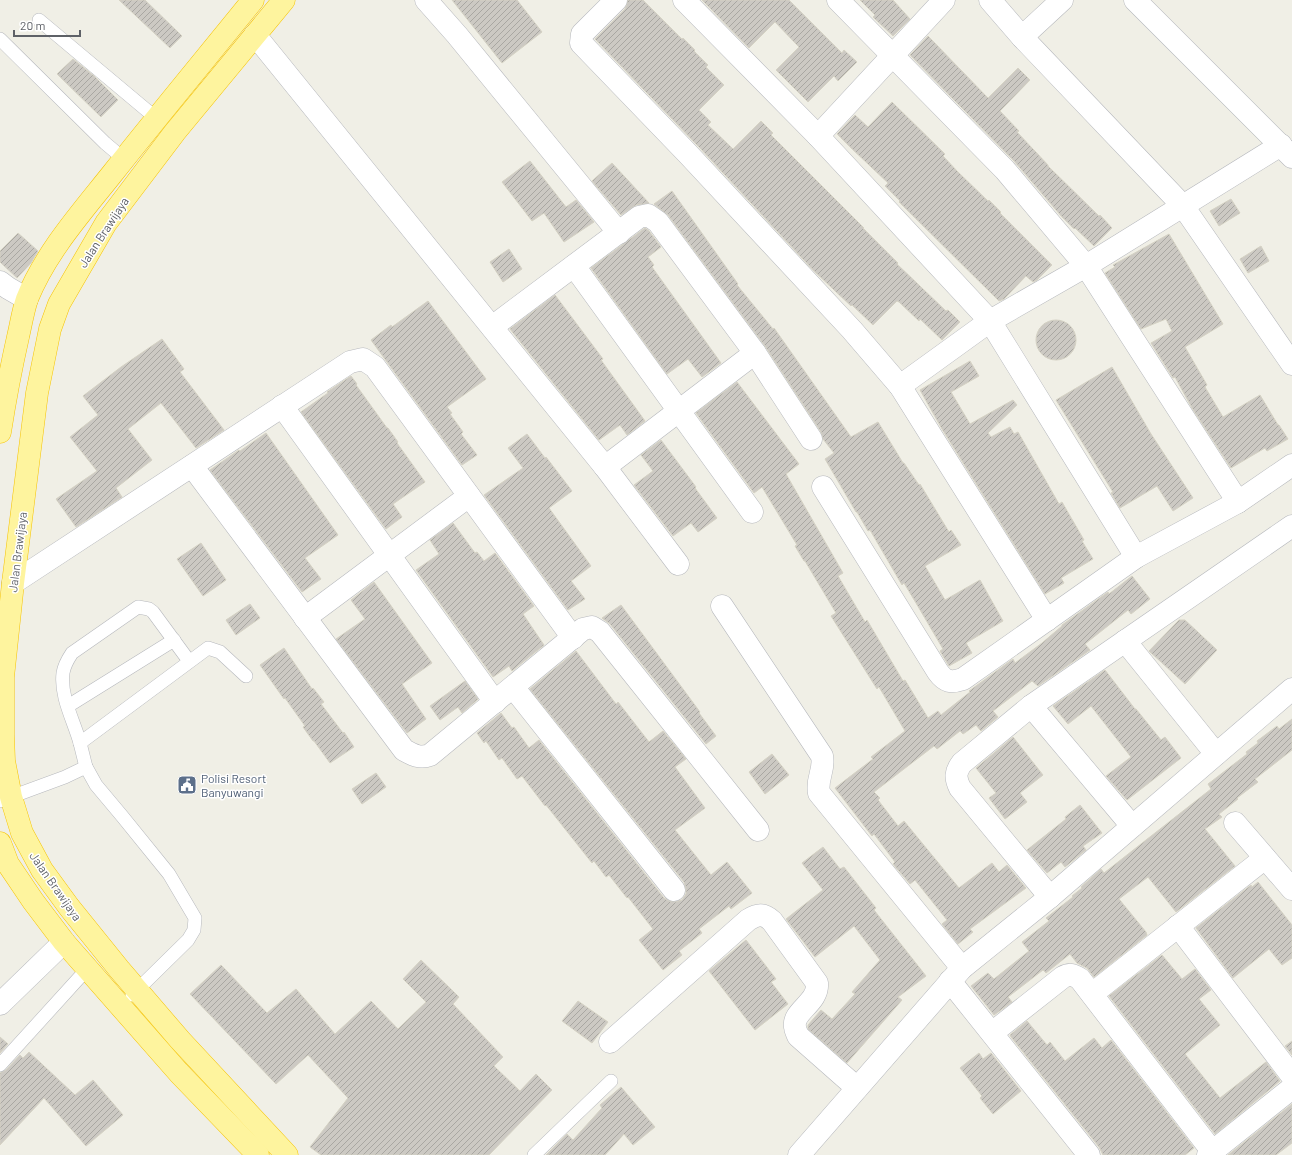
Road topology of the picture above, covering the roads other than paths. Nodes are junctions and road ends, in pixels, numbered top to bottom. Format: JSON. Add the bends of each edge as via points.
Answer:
{"nodes":[{"id":1,"x":252,"y":0,"type":"edge"},
{"id":2,"x":284,"y":0,"type":"edge"},
{"id":3,"x":426,"y":0,"type":"edge"},
{"id":4,"x":684,"y":0,"type":"edge"},
{"id":5,"x":838,"y":0,"type":"edge"},
{"id":6,"x":944,"y":0,"type":"edge"},
{"id":7,"x":990,"y":0,"type":"edge"},
{"id":8,"x":1062,"y":0,"type":"edge"},
{"id":9,"x":1135,"y":0,"type":"edge"},
{"id":10,"x":614,"y":1,"type":"edge"},
{"id":11,"x":39,"y":20,"type":"dead end"},
{"id":12,"x":255,"y":36,"type":"junction"},
{"id":13,"x":1022,"y":37,"type":"junction"},
{"id":14,"x":0,"y":38,"type":"edge"},
{"id":15,"x":893,"y":56,"type":"junction"},
{"id":16,"x":156,"y":118,"type":"junction"},
{"id":17,"x":818,"y":136,"type":"junction"},
{"id":18,"x":1286,"y":151,"type":"edge"},
{"id":19,"x":124,"y":159,"type":"junction"},
{"id":20,"x":1183,"y":206,"type":"junction"},
{"id":21,"x":619,"y":233,"type":"junction"},
{"id":22,"x":574,"y":266,"type":"junction"},
{"id":23,"x":1086,"y":266,"type":"junction"},
{"id":24,"x":0,"y":282,"type":"edge"},
{"id":25,"x":27,"y":299,"type":"junction"},
{"id":26,"x":990,"y":321,"type":"junction"},
{"id":27,"x":492,"y":327,"type":"junction"},
{"id":28,"x":755,"y":353,"type":"junction"},
{"id":29,"x":1292,"y":364,"type":"edge"},
{"id":30,"x":900,"y":386,"type":"junction"},
{"id":31,"x":282,"y":406,"type":"junction"},
{"id":32,"x":679,"y":410,"type":"junction"},
{"id":33,"x":0,"y":432,"type":"edge"},
{"id":34,"x":811,"y":438,"type":"dead end"},
{"id":35,"x":1292,"y":465,"type":"edge"},
{"id":36,"x":192,"y":466,"type":"junction"},
{"id":37,"x":605,"y":468,"type":"junction"},
{"id":38,"x":823,"y":487,"type":"dead end"},
{"id":39,"x":469,"y":496,"type":"junction"},
{"id":40,"x":1238,"y":502,"type":"junction"},
{"id":41,"x":752,"y":512,"type":"dead end"},
{"id":42,"x":1292,"y":526,"type":"edge"},
{"id":43,"x":389,"y":555,"type":"junction"},
{"id":44,"x":1136,"y":557,"type":"junction"},
{"id":45,"x":678,"y":564,"type":"dead end"},
{"id":46,"x":13,"y":583,"type":"junction"},
{"id":47,"x":722,"y":606,"type":"dead end"},
{"id":48,"x":305,"y":618,"type":"junction"},
{"id":49,"x":1047,"y":620,"type":"junction"},
{"id":50,"x":573,"y":638,"type":"junction"},
{"id":51,"x":174,"y":640,"type":"junction"},
{"id":52,"x":1125,"y":641,"type":"junction"},
{"id":53,"x":189,"y":661,"type":"junction"},
{"id":54,"x":246,"y":676,"type":"dead end"},
{"id":55,"x":513,"y":687,"type":"junction"},
{"id":56,"x":1292,"y":689,"type":"edge"},
{"id":57,"x":495,"y":702,"type":"junction"},
{"id":58,"x":68,"y":706,"type":"junction"},
{"id":59,"x":1031,"y":706,"type":"junction"},
{"id":60,"x":80,"y":743,"type":"junction"},
{"id":61,"x":1216,"y":754,"type":"junction"},
{"id":62,"x":86,"y":768,"type":"junction"},
{"id":63,"x":6,"y":799,"type":"edge"},
{"id":64,"x":1235,"y":823,"type":"dead end"},
{"id":65,"x":1132,"y":826,"type":"junction"},
{"id":66,"x":758,"y":830,"type":"dead end"},
{"id":67,"x":24,"y":837,"type":"junction"},
{"id":68,"x":0,"y":842,"type":"edge"},
{"id":69,"x":1265,"y":858,"type":"junction"},
{"id":70,"x":1292,"y":889,"type":"edge"},
{"id":71,"x":674,"y":890,"type":"dead end"},
{"id":72,"x":1050,"y":896,"type":"junction"},
{"id":73,"x":1178,"y":926,"type":"junction"},
{"id":74,"x":64,"y":942,"type":"junction"},
{"id":75,"x":88,"y":968,"type":"junction"},
{"id":76,"x":956,"y":974,"type":"junction"},
{"id":77,"x":137,"y":990,"type":"junction"},
{"id":78,"x":1092,"y":994,"type":"junction"},
{"id":79,"x":0,"y":1004,"type":"edge"},
{"id":80,"x":120,"y":1005,"type":"junction"},
{"id":81,"x":992,"y":1033,"type":"junction"},
{"id":82,"x":610,"y":1042,"type":"dead end"},
{"id":83,"x":0,"y":1065,"type":"edge"},
{"id":84,"x":1292,"y":1076,"type":"edge"},
{"id":85,"x":611,"y":1081,"type":"dead end"},
{"id":86,"x":857,"y":1088,"type":"junction"},
{"id":87,"x":1292,"y":1088,"type":"edge"},
{"id":88,"x":1210,"y":1153,"type":"edge"},
{"id":89,"x":258,"y":1155,"type":"edge"},
{"id":90,"x":287,"y":1155,"type":"edge"},
{"id":91,"x":534,"y":1155,"type":"edge"},
{"id":92,"x":799,"y":1155,"type":"edge"},
{"id":93,"x":1089,"y":1155,"type":"edge"}],
"edges":[{"from":1,"to":16,"type":"highway","name":"Jalan Brawijaya"},
{"from":2,"to":12,"type":"highway","name":"Jalan Brawijaya"},
{"from":3,"to":21,"type":"street"},
{"from":4,"to":17,"type":"street"},
{"from":5,"to":15,"type":"street"},
{"from":6,"to":15,"type":"street"},
{"from":7,"to":13,"type":"street"},
{"from":8,"to":13,"type":"street"},
{"from":9,"to":18,"type":"street"},
{"from":10,"to":30,"type":"street","via":[[582,34],[581,43],[852,330]]},
{"from":11,"to":16,"type":"lane"},
{"from":12,"to":27,"type":"street"},
{"from":12,"to":46,"type":"highway","name":"Jalan Brawijaya","via":[[175,132],[106,223],[59,304],[50,329],[37,393]]},
{"from":13,"to":20,"type":"street"},
{"from":14,"to":19,"type":"lane"},
{"from":15,"to":17,"type":"street"},
{"from":15,"to":23,"type":"street","via":[[1005,170]]},
{"from":16,"to":19,"type":"highway","name":"Jalan Brawijaya"},
{"from":17,"to":26,"type":"street"},
{"from":18,"to":20,"type":"street"},
{"from":19,"to":25,"type":"highway","name":"Jalan Brawijaya","via":[[55,248]]},
{"from":20,"to":23,"type":"street"},
{"from":20,"to":29,"type":"street"},
{"from":21,"to":22,"type":"street"},
{"from":21,"to":28,"type":"street","via":[[639,217],[652,216]]},
{"from":22,"to":27,"type":"street"},
{"from":22,"to":32,"type":"street"},
{"from":23,"to":26,"type":"street"},
{"from":23,"to":40,"type":"street"},
{"from":24,"to":25,"type":"street"},
{"from":25,"to":33,"type":"highway","name":"Jalan Brawijaya","via":[[10,371]]},
{"from":26,"to":30,"type":"street"},
{"from":26,"to":44,"type":"street"},
{"from":27,"to":37,"type":"street"},
{"from":28,"to":32,"type":"street"},
{"from":28,"to":34,"type":"street"},
{"from":30,"to":49,"type":"street"},
{"from":31,"to":36,"type":"street"},
{"from":31,"to":39,"type":"street","via":[[350,362],[363,359],[376,367]]},
{"from":31,"to":43,"type":"street"},
{"from":32,"to":37,"type":"street"},
{"from":32,"to":41,"type":"street"},
{"from":35,"to":40,"type":"street"},
{"from":36,"to":46,"type":"street"},
{"from":36,"to":48,"type":"street"},
{"from":37,"to":45,"type":"street"},
{"from":38,"to":49,"type":"street","via":[[943,679],[950,682],[963,679]]},
{"from":39,"to":43,"type":"street"},
{"from":39,"to":50,"type":"street"},
{"from":40,"to":44,"type":"street"},
{"from":42,"to":52,"type":"street"},
{"from":43,"to":48,"type":"street"},
{"from":43,"to":57,"type":"street"},
{"from":44,"to":49,"type":"street"},
{"from":46,"to":63,"type":"highway","name":"Jalan Brawijaya","via":[[3,677]]},
{"from":47,"to":76,"type":"street","via":[[822,756],[823,764],[817,784],[819,793]]},
{"from":48,"to":57,"type":"street","via":[[404,750],[412,755],[430,755]]},
{"from":50,"to":55,"type":"street"},
{"from":50,"to":66,"type":"street","via":[[588,627],[600,632]]},
{"from":51,"to":53,"type":"lane"},
{"from":51,"to":58,"type":"lane"},
{"from":51,"to":58,"type":"lane","via":[[153,612],[138,607],[72,653],[63,673]]},
{"from":52,"to":59,"type":"street"},
{"from":52,"to":61,"type":"street"},
{"from":53,"to":54,"type":"lane","via":[[212,648]]},
{"from":53,"to":60,"type":"lane"},
{"from":55,"to":57,"type":"street"},
{"from":55,"to":71,"type":"street"},
{"from":56,"to":61,"type":"street"},
{"from":58,"to":60,"type":"lane"},
{"from":59,"to":65,"type":"street"},
{"from":59,"to":72,"type":"street","via":[[962,763],[956,773],[956,780]]},
{"from":60,"to":62,"type":"lane"},
{"from":61,"to":65,"type":"street"},
{"from":62,"to":63,"type":"lane"},
{"from":62,"to":77,"type":"lane","via":[[96,785],[169,874],[195,918],[194,930],[188,940]]},
{"from":63,"to":67,"type":"highway","name":"Jalan Brawijaya"},
{"from":64,"to":69,"type":"street"},
{"from":65,"to":72,"type":"street"},
{"from":67,"to":68,"type":"street"},
{"from":67,"to":77,"type":"highway","name":"Jalan Brawijaya","via":[[42,870]]},
{"from":68,"to":74,"type":"highway","via":[[8,864]]},
{"from":69,"to":70,"type":"street"},
{"from":69,"to":73,"type":"street"},
{"from":72,"to":76,"type":"street"},
{"from":73,"to":78,"type":"street"},
{"from":73,"to":84,"type":"street"},
{"from":74,"to":75,"type":"highway"},
{"from":74,"to":79,"type":"street"},
{"from":75,"to":80,"type":"highway"},
{"from":75,"to":83,"type":"lane"},
{"from":76,"to":81,"type":"street"},
{"from":76,"to":86,"type":"street"},
{"from":77,"to":80,"type":"lane"},
{"from":77,"to":90,"type":"highway","name":"Jalan Brawijaya"},
{"from":78,"to":81,"type":"street","via":[[1080,978],[1067,974]]},
{"from":78,"to":88,"type":"street"},
{"from":80,"to":89,"type":"highway","via":[[179,1073]]},
{"from":81,"to":93,"type":"street"},
{"from":82,"to":86,"type":"street","via":[[748,920],[761,914],[772,921],[816,983],[814,998],[797,1016],[794,1026],[798,1036]]},
{"from":85,"to":91,"type":"lane"},
{"from":86,"to":92,"type":"street"},
{"from":87,"to":88,"type":"street"}]}
